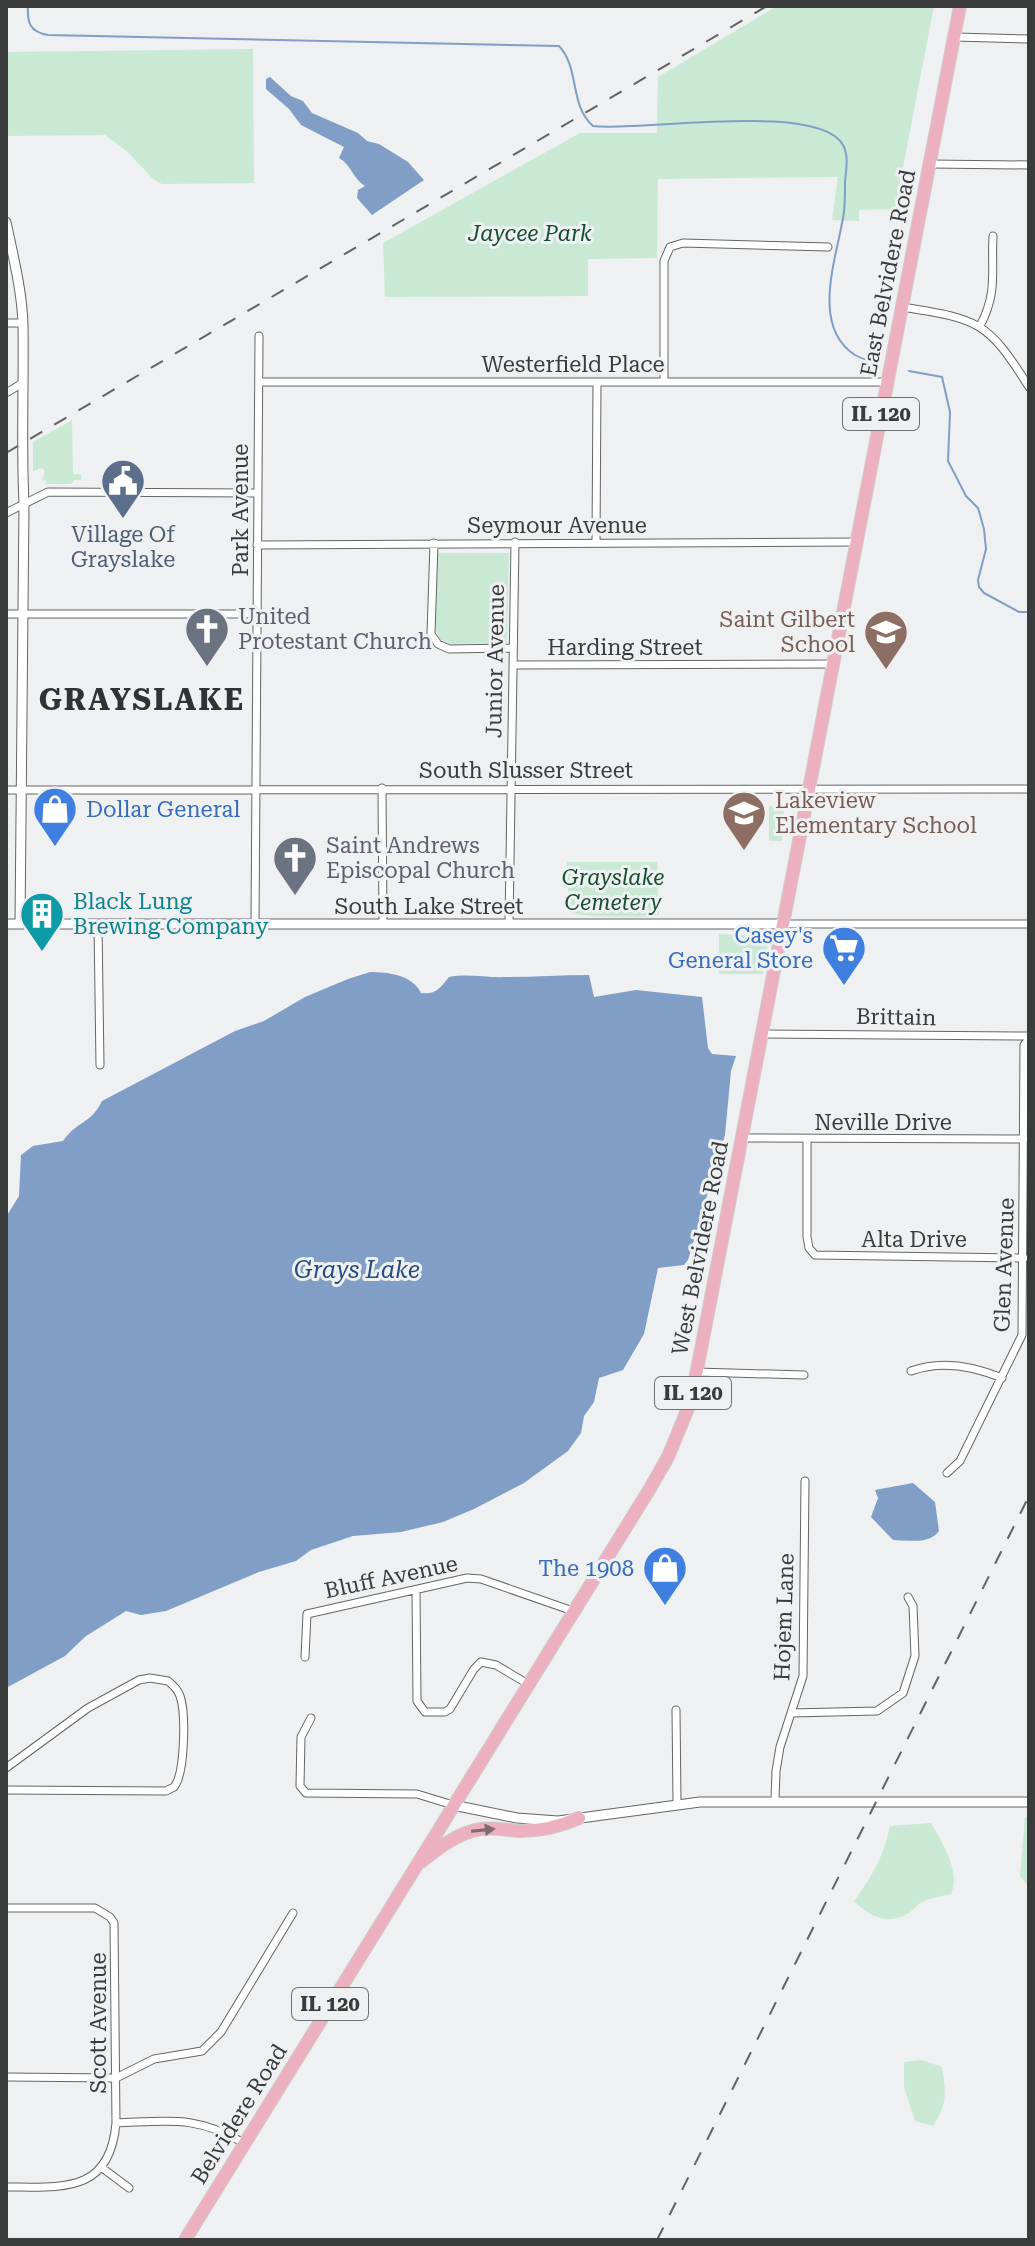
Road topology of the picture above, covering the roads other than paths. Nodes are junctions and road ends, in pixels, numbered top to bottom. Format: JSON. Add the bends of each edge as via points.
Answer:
{"nodes":[{"id":1,"x":960,"y":6,"type":"edge"},
{"id":2,"x":955,"y":37,"type":"junction"},
{"id":3,"x":1029,"y":39,"type":"edge"},
{"id":4,"x":930,"y":164,"type":"junction"},
{"id":5,"x":1029,"y":165,"type":"edge"},
{"id":6,"x":6,"y":222,"type":"edge"},
{"id":7,"x":993,"y":236,"type":"dead end"},
{"id":8,"x":828,"y":247,"type":"dead end"},
{"id":9,"x":902,"y":307,"type":"junction"},
{"id":10,"x":6,"y":323,"type":"edge"},
{"id":11,"x":23,"y":323,"type":"junction"},
{"id":12,"x":980,"y":326,"type":"junction"},
{"id":13,"x":259,"y":336,"type":"dead end"},
{"id":14,"x":259,"y":382,"type":"junction"},
{"id":15,"x":597,"y":382,"type":"junction"},
{"id":16,"x":664,"y":382,"type":"junction"},
{"id":17,"x":887,"y":382,"type":"junction"},
{"id":18,"x":21,"y":384,"type":"junction"},
{"id":19,"x":1029,"y":387,"type":"edge"},
{"id":20,"x":6,"y":393,"type":"edge"},
{"id":21,"x":258,"y":493,"type":"junction"},
{"id":22,"x":24,"y":503,"type":"junction"},
{"id":23,"x":6,"y":513,"type":"edge"},
{"id":24,"x":515,"y":542,"type":"junction"},
{"id":25,"x":856,"y":542,"type":"junction"},
{"id":26,"x":434,"y":543,"type":"junction"},
{"id":27,"x":596,"y":543,"type":"junction"},
{"id":28,"x":257,"y":545,"type":"junction"},
{"id":29,"x":6,"y":614,"type":"edge"},
{"id":30,"x":23,"y":614,"type":"junction"},
{"id":31,"x":257,"y":614,"type":"junction"},
{"id":32,"x":513,"y":648,"type":"junction"},
{"id":33,"x":833,"y":664,"type":"junction"},
{"id":34,"x":513,"y":665,"type":"junction"},
{"id":35,"x":382,"y":788,"type":"junction"},
{"id":36,"x":511,"y":788,"type":"junction"},
{"id":37,"x":809,"y":789,"type":"junction"},
{"id":38,"x":1029,"y":789,"type":"edge"},
{"id":39,"x":6,"y":790,"type":"edge"},
{"id":40,"x":23,"y":790,"type":"junction"},
{"id":41,"x":256,"y":790,"type":"junction"},
{"id":42,"x":6,"y":924,"type":"edge"},
{"id":43,"x":20,"y":924,"type":"junction"},
{"id":44,"x":98,"y":924,"type":"junction"},
{"id":45,"x":255,"y":924,"type":"junction"},
{"id":46,"x":383,"y":924,"type":"junction"},
{"id":47,"x":509,"y":924,"type":"junction"},
{"id":48,"x":783,"y":924,"type":"junction"},
{"id":49,"x":1029,"y":924,"type":"edge"},
{"id":50,"x":762,"y":1034,"type":"junction"},
{"id":51,"x":1029,"y":1038,"type":"edge"},
{"id":52,"x":100,"y":1065,"type":"dead end"},
{"id":53,"x":1027,"y":1102,"type":"edge"},
{"id":54,"x":742,"y":1138,"type":"junction"},
{"id":55,"x":1024,"y":1139,"type":"junction"},
{"id":56,"x":807,"y":1140,"type":"junction"},
{"id":57,"x":1027,"y":1179,"type":"edge"},
{"id":58,"x":1024,"y":1258,"type":"junction"},
{"id":59,"x":911,"y":1371,"type":"dead end"},
{"id":60,"x":697,"y":1372,"type":"junction"},
{"id":61,"x":804,"y":1375,"type":"dead end"},
{"id":62,"x":1002,"y":1378,"type":"junction"},
{"id":63,"x":947,"y":1473,"type":"dead end"},
{"id":64,"x":805,"y":1481,"type":"dead end"},
{"id":65,"x":416,"y":1590,"type":"junction"},
{"id":66,"x":908,"y":1597,"type":"dead end"},
{"id":67,"x":573,"y":1611,"type":"junction"},
{"id":68,"x":305,"y":1657,"type":"dead end"},
{"id":69,"x":528,"y":1684,"type":"junction"},
{"id":70,"x":676,"y":1710,"type":"dead end"},
{"id":71,"x":791,"y":1713,"type":"junction"},
{"id":72,"x":311,"y":1718,"type":"dead end"},
{"id":73,"x":6,"y":1768,"type":"edge"},
{"id":74,"x":6,"y":1790,"type":"edge"},
{"id":75,"x":775,"y":1800,"type":"junction"},
{"id":76,"x":1029,"y":1802,"type":"edge"},
{"id":77,"x":677,"y":1803,"type":"junction"},
{"id":78,"x":453,"y":1805,"type":"junction"},
{"id":79,"x":579,"y":1818,"type":"junction"},
{"id":80,"x":416,"y":1866,"type":"junction"},
{"id":81,"x":6,"y":1908,"type":"edge"},
{"id":82,"x":293,"y":1913,"type":"dead end"},
{"id":83,"x":6,"y":2077,"type":"edge"},
{"id":84,"x":116,"y":2078,"type":"junction"},
{"id":85,"x":116,"y":2123,"type":"junction"},
{"id":86,"x":244,"y":2143,"type":"junction"},
{"id":87,"x":101,"y":2167,"type":"junction"},
{"id":88,"x":6,"y":2187,"type":"edge"},
{"id":89,"x":129,"y":2188,"type":"dead end"},
{"id":90,"x":185,"y":2240,"type":"edge"}],
"edges":[{"from":1,"to":2,"type":"main road","name":"East Belvidere Road","number":"IL 120"},
{"from":2,"to":3,"type":"street"},
{"from":2,"to":4,"type":"main road","name":"East Belvidere Road","number":"IL 120"},
{"from":4,"to":5,"type":"street"},
{"from":4,"to":9,"type":"main road","name":"East Belvidere Road","number":"IL 120"},
{"from":6,"to":11,"type":"street"},
{"from":7,"to":12,"type":"street","via":[[994,286]]},
{"from":8,"to":16,"type":"street","via":[[670,247],[664,261]]},
{"from":9,"to":12,"type":"street"},
{"from":9,"to":17,"type":"main road","name":"East Belvidere Road","number":"IL 120"},
{"from":10,"to":11,"type":"street"},
{"from":11,"to":18,"type":"street"},
{"from":12,"to":19,"type":"street","via":[[999,342]]},
{"from":13,"to":14,"type":"street","name":"Park Avenue"},
{"from":14,"to":15,"type":"street","name":"Westerfield Place"},
{"from":14,"to":21,"type":"street","name":"Park Avenue"},
{"from":15,"to":16,"type":"street","name":"Westerfield Place"},
{"from":15,"to":27,"type":"street"},
{"from":16,"to":17,"type":"street","name":"Westerfield Place"},
{"from":17,"to":25,"type":"main road","name":"East Belvidere Road","number":"IL 120"},
{"from":18,"to":20,"type":"street"},
{"from":18,"to":22,"type":"street"},
{"from":21,"to":22,"type":"street","via":[[48,492]]},
{"from":21,"to":28,"type":"street","name":"Park Avenue"},
{"from":22,"to":23,"type":"street"},
{"from":22,"to":30,"type":"street"},
{"from":24,"to":26,"type":"street","name":"Seymour Avenue"},
{"from":24,"to":27,"type":"street","name":"Seymour Avenue"},
{"from":24,"to":32,"type":"street","name":"Junior Avenue"},
{"from":25,"to":27,"type":"street","name":"Seymour Avenue"},
{"from":25,"to":33,"type":"main road","name":"East Belvidere Road","number":"IL 120"},
{"from":26,"to":28,"type":"street","name":"Seymour Avenue"},
{"from":26,"to":32,"type":"street","via":[[431,634],[438,644],[449,649]]},
{"from":28,"to":31,"type":"street","name":"Park Avenue"},
{"from":29,"to":30,"type":"street"},
{"from":30,"to":31,"type":"street"},
{"from":30,"to":40,"type":"street"},
{"from":31,"to":41,"type":"street","name":"Park Avenue"},
{"from":32,"to":34,"type":"street","name":"Junior Avenue"},
{"from":33,"to":34,"type":"street","name":"Harding Street"},
{"from":33,"to":37,"type":"main road","name":"East Belvidere Road","number":"IL 120"},
{"from":34,"to":36,"type":"street","name":"Junior Avenue"},
{"from":35,"to":36,"type":"street","name":"South Slusser Street"},
{"from":35,"to":41,"type":"street","name":"South Slusser Street"},
{"from":35,"to":46,"type":"street"},
{"from":36,"to":37,"type":"street","name":"South Slusser Street"},
{"from":36,"to":47,"type":"street","name":"Junior Avenue"},
{"from":37,"to":38,"type":"street","name":"South Slusser Street"},
{"from":37,"to":48,"type":"main road","name":"East Belvidere Road","number":"IL 120"},
{"from":39,"to":40,"type":"street","name":"South Slusser Street"},
{"from":40,"to":41,"type":"street","name":"South Slusser Street"},
{"from":40,"to":43,"type":"street"},
{"from":41,"to":45,"type":"street","name":"Park Avenue"},
{"from":42,"to":43,"type":"street","name":"South Lake Street"},
{"from":43,"to":44,"type":"street","name":"South Lake Street"},
{"from":44,"to":45,"type":"street","name":"South Lake Street"},
{"from":44,"to":52,"type":"street"},
{"from":45,"to":46,"type":"street","name":"South Lake Street"},
{"from":46,"to":47,"type":"street","name":"South Lake Street"},
{"from":47,"to":48,"type":"street","name":"South Lake Street"},
{"from":48,"to":49,"type":"street","name":"South Lake Street"},
{"from":48,"to":50,"type":"main road","name":"West Belvidere Road","number":"IL 120"},
{"from":50,"to":51,"type":"street","name":"Brittain"},
{"from":50,"to":54,"type":"main road","name":"West Belvidere Road","number":"IL 120"},
{"from":51,"to":53,"type":"street","name":"Glen Avenue","via":[[1024,1045]]},
{"from":53,"to":55,"type":"street","name":"Glen Avenue"},
{"from":54,"to":56,"type":"street","name":"Neville Drive"},
{"from":54,"to":60,"type":"main road","name":"West Belvidere Road","number":"IL 120"},
{"from":55,"to":56,"type":"street","name":"Neville Drive"},
{"from":55,"to":57,"type":"street","name":"Glen Avenue"},
{"from":56,"to":58,"type":"street","name":"Alta Drive","via":[[809,1248],[815,1255]]},
{"from":57,"to":58,"type":"street","name":"Glen Avenue"},
{"from":58,"to":62,"type":"street","name":"Glen Avenue","via":[[1022,1335]]},
{"from":59,"to":62,"type":"street","via":[[969,1366]]},
{"from":60,"to":61,"type":"street"},
{"from":60,"to":67,"type":"main road","name":"West Belvidere Road","number":"IL 120","via":[[668,1457]]},
{"from":62,"to":63,"type":"street","name":"Glen Avenue","via":[[960,1461]]},
{"from":64,"to":71,"type":"street","name":"Hojem Lane","via":[[803,1676]]},
{"from":65,"to":67,"type":"street","name":"Bluff Avenue","via":[[481,1579]]},
{"from":65,"to":68,"type":"street","name":"Bluff Avenue","via":[[307,1614]]},
{"from":65,"to":69,"type":"street","via":[[417,1701],[425,1712],[445,1712],[455,1704],[481,1662]]},
{"from":66,"to":71,"type":"street","via":[[915,1656],[903,1693],[877,1711]]},
{"from":67,"to":69,"type":"main road","name":"West Belvidere Road","number":"IL 120"},
{"from":69,"to":78,"type":"main road","name":"West Belvidere Road","number":"IL 120"},
{"from":70,"to":77,"type":"street"},
{"from":71,"to":75,"type":"street","name":"Hojem Lane","via":[[778,1759]]},
{"from":72,"to":78,"type":"street","via":[[301,1737],[300,1786],[306,1793],[417,1794]]},
{"from":73,"to":74,"type":"street","via":[[88,1708],[139,1680],[168,1681],[180,1694],[182,1765],[178,1782],[166,1791]]},
{"from":75,"to":76,"type":"street"},
{"from":75,"to":77,"type":"street"},
{"from":77,"to":79,"type":"street"},
{"from":78,"to":79,"type":"street","via":[[517,1818]]},
{"from":78,"to":80,"type":"main road","name":"Belvidere Road","number":"IL 120"},
{"from":80,"to":79,"type":"main road","one_way":true,"via":[[449,1840],[469,1832],[544,1830]]},
{"from":80,"to":86,"type":"main road","name":"Belvidere Road","number":"IL 120"},
{"from":81,"to":84,"type":"street","name":"Scott Avenue","via":[[95,1908],[114,1923]]},
{"from":82,"to":84,"type":"street","via":[[211,2045],[190,2055],[154,2059]]},
{"from":83,"to":84,"type":"street"},
{"from":84,"to":85,"type":"street","name":"Scott Avenue"},
{"from":85,"to":86,"type":"street","via":[[182,2120],[210,2125]]},
{"from":85,"to":87,"type":"street","name":"Scott Avenue","via":[[113,2145]]},
{"from":86,"to":90,"type":"main road","name":"Belvidere Road","number":"IL 120"},
{"from":87,"to":88,"type":"street","via":[[85,2181],[65,2187]]},
{"from":87,"to":89,"type":"street"}]}
